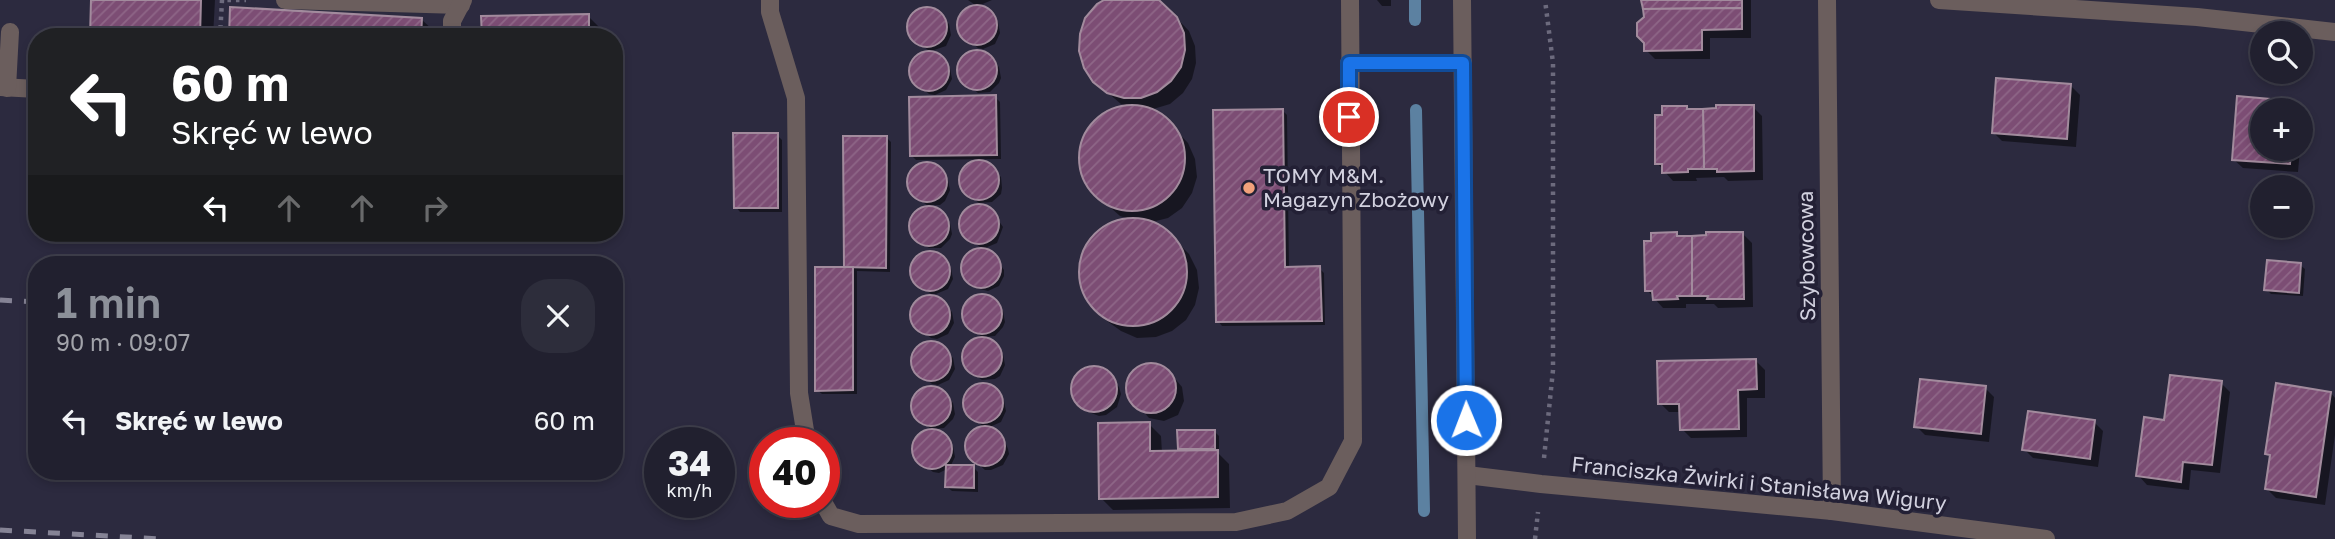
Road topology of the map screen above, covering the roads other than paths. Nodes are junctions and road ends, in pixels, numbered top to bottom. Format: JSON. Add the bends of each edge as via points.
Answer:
{"nodes":[{"id":1,"x":285,"y":0,"type":"edge"},
{"id":2,"x":770,"y":0,"type":"edge"},
{"id":3,"x":1350,"y":0,"type":"edge"},
{"id":4,"x":1462,"y":0,"type":"edge"},
{"id":5,"x":1826,"y":0,"type":"edge"},
{"id":6,"x":1939,"y":0,"type":"edge"},
{"id":7,"x":462,"y":3,"type":"edge"},
{"id":8,"x":452,"y":28,"type":"edge"},
{"id":9,"x":10,"y":32,"type":"dead end"},
{"id":10,"x":2335,"y":32,"type":"edge"},
{"id":11,"x":1349,"y":63,"type":"junction"},
{"id":12,"x":1463,"y":63,"type":"junction"},
{"id":13,"x":4,"y":87,"type":"edge"},
{"id":14,"x":28,"y":88,"type":"edge"},
{"id":15,"x":804,"y":427,"type":"edge"},
{"id":16,"x":1467,"y":475,"type":"junction"},
{"id":17,"x":1832,"y":511,"type":"junction"},
{"id":18,"x":838,"y":518,"type":"edge"},
{"id":19,"x":1467,"y":539,"type":"edge"},
{"id":20,"x":2046,"y":539,"type":"edge"}],
"edges":[{"from":1,"to":7,"type":"street"},
{"from":2,"to":15,"type":"street","via":[[796,98],[799,393]]},
{"from":3,"to":11,"type":"street"},
{"from":4,"to":12,"type":"street"},
{"from":5,"to":17,"type":"street","name":"Szybowcowa"},
{"from":6,"to":10,"type":"street","via":[[2197,17]]},
{"from":7,"to":8,"type":"street"},
{"from":9,"to":13,"type":"street"},
{"from":11,"to":12,"type":"street"},
{"from":11,"to":18,"type":"street","via":[[1353,441],[1329,487],[1287,511],[1236,522],[859,524]]},
{"from":12,"to":16,"type":"street"},
{"from":13,"to":14,"type":"street"},
{"from":16,"to":17,"type":"street","name":"Franciszka Żwirki i Stanisława Wigury"},
{"from":16,"to":19,"type":"street"},
{"from":17,"to":20,"type":"street","name":"Franciszka Żwirki i Stanisława Wigury"}]}
